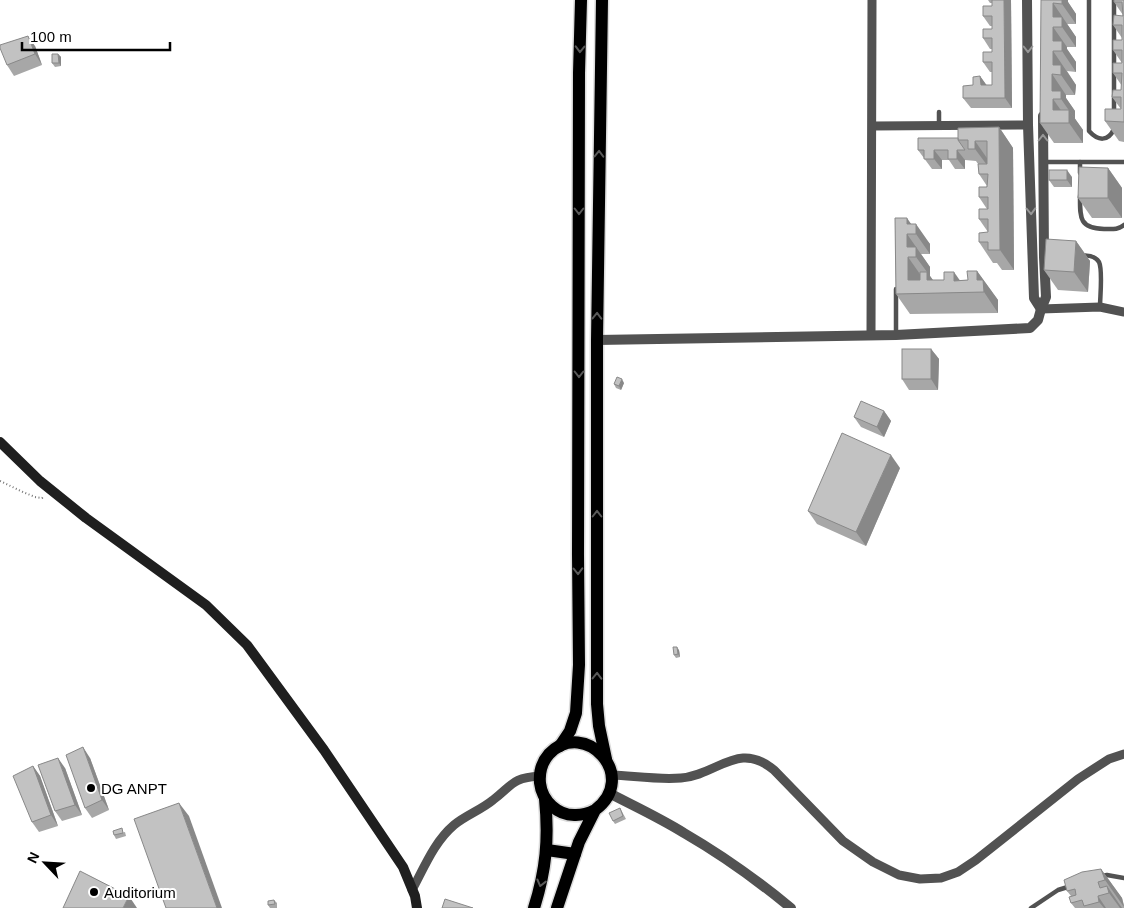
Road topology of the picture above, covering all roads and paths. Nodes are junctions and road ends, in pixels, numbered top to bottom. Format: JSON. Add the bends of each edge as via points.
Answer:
{"nodes":[{"id":1,"x":581,"y":0,"type":"edge"},
{"id":2,"x":602,"y":0,"type":"edge"},
{"id":3,"x":872,"y":0,"type":"edge"},
{"id":4,"x":1027,"y":0,"type":"edge"},
{"id":5,"x":1088,"y":0,"type":"edge"},
{"id":6,"x":1114,"y":0,"type":"edge"},
{"id":7,"x":1043,"y":105,"type":"edge"},
{"id":8,"x":939,"y":112,"type":"dead end"},
{"id":9,"x":1028,"y":125,"type":"junction"},
{"id":10,"x":873,"y":126,"type":"junction"},
{"id":11,"x":939,"y":126,"type":"junction"},
{"id":12,"x":1044,"y":162,"type":"junction"},
{"id":13,"x":1080,"y":162,"type":"junction"},
{"id":14,"x":1124,"y":162,"type":"edge"},
{"id":15,"x":1080,"y":182,"type":"edge"},
{"id":16,"x":1080,"y":192,"type":"edge"},
{"id":17,"x":1124,"y":225,"type":"edge"},
{"id":18,"x":1078,"y":256,"type":"edge"},
{"id":19,"x":896,"y":279,"type":"edge"},
{"id":20,"x":1100,"y":307,"type":"junction"},
{"id":21,"x":1041,"y":308,"type":"junction"},
{"id":22,"x":1124,"y":312,"type":"edge"},
{"id":23,"x":871,"y":335,"type":"junction"},
{"id":24,"x":896,"y":335,"type":"junction"},
{"id":25,"x":597,"y":340,"type":"junction"},
{"id":26,"x":0,"y":442,"type":"edge"},
{"id":27,"x":0,"y":481,"type":"edge"},
{"id":28,"x":51,"y":490,"type":"junction"},
{"id":29,"x":577,"y":704,"type":"junction"},
{"id":30,"x":597,"y":704,"type":"junction"},
{"id":31,"x":560,"y":746,"type":"junction"},
{"id":32,"x":1124,"y":754,"type":"edge"},
{"id":33,"x":606,"y":759,"type":"junction"},
{"id":34,"x":612,"y":774,"type":"junction"},
{"id":35,"x":540,"y":776,"type":"junction"},
{"id":36,"x":609,"y":793,"type":"junction"},
{"id":37,"x":546,"y":799,"type":"junction"},
{"id":38,"x":594,"y":810,"type":"junction"},
{"id":39,"x":547,"y":850,"type":"junction"},
{"id":40,"x":575,"y":854,"type":"junction"},
{"id":41,"x":1099,"y":878,"type":"edge"},
{"id":42,"x":1124,"y":878,"type":"edge"},
{"id":43,"x":1074,"y":885,"type":"edge"},
{"id":44,"x":412,"y":890,"type":"junction"},
{"id":45,"x":417,"y":908,"type":"edge"},
{"id":46,"x":534,"y":908,"type":"edge"},
{"id":47,"x":557,"y":908,"type":"edge"},
{"id":48,"x":791,"y":908,"type":"edge"},
{"id":49,"x":1031,"y":908,"type":"edge"}],
"edges":[{"from":1,"to":29,"type":"main road","one_way":true},
{"from":25,"to":2,"type":"main road","one_way":true},
{"from":3,"to":10,"type":"street"},
{"from":4,"to":9,"type":"street","one_way":true},
{"from":5,"to":6,"type":"lane","via":[[1089,131],[1100,139],[1110,136],[1114,130]]},
{"from":12,"to":7,"type":"street","one_way":true},
{"from":8,"to":11,"type":"lane"},
{"from":9,"to":11,"type":"street"},
{"from":9,"to":21,"type":"street","one_way":true,"via":[[1034,298]]},
{"from":10,"to":11,"type":"street"},
{"from":10,"to":23,"type":"street"},
{"from":12,"to":13,"type":"lane"},
{"from":12,"to":21,"type":"street","via":[[1048,256],[1046,297]]},
{"from":13,"to":14,"type":"lane"},
{"from":13,"to":15,"type":"lane"},
{"from":16,"to":17,"type":"lane","via":[[1081,218],[1086,225],[1093,229],[1116,230]]},
{"from":18,"to":20,"type":"lane","via":[[1087,255],[1099,262]]},
{"from":19,"to":24,"type":"lane"},
{"from":20,"to":21,"type":"street"},
{"from":20,"to":22,"type":"street"},
{"from":21,"to":24,"type":"street","via":[[1038,320],[1030,328]]},
{"from":23,"to":24,"type":"street"},
{"from":23,"to":25,"type":"street"},
{"from":30,"to":25,"type":"main road","one_way":true},
{"from":26,"to":28,"type":"main road"},
{"from":27,"to":28,"type":"path","via":[[35,497],[42,498]]},
{"from":28,"to":44,"type":"main road","via":[[206,605],[247,645],[324,750],[403,867]]},
{"from":29,"to":30,"type":"main road"},
{"from":29,"to":31,"type":"main road","via":[[574,722]]},
{"from":30,"to":33,"type":"main road"},
{"from":31,"to":33,"type":"main road","via":[[580,743],[599,751]]},
{"from":31,"to":35,"type":"main road","via":[[548,755]]},
{"from":32,"to":34,"type":"street","via":[[1109,759],[1078,779],[958,872],[941,878],[920,879],[899,875],[873,862],[844,841],[774,770],[759,760],[732,760],[682,778]]},
{"from":33,"to":34,"type":"main road"},
{"from":34,"to":36,"type":"main road"},
{"from":35,"to":37,"type":"main road"},
{"from":35,"to":44,"type":"street","via":[[518,780],[486,806],[455,825],[439,841]]},
{"from":36,"to":38,"type":"main road"},
{"from":36,"to":48,"type":"street","via":[[708,847]]},
{"from":37,"to":38,"type":"main road","via":[[559,812],[568,815]]},
{"from":37,"to":39,"type":"main road"},
{"from":38,"to":40,"type":"main road"},
{"from":39,"to":40,"type":"main road"},
{"from":39,"to":46,"type":"main road","one_way":true},
{"from":40,"to":47,"type":"main road"},
{"from":41,"to":42,"type":"lane","via":[[1107,875]]},
{"from":43,"to":49,"type":"lane","via":[[1058,890]]},
{"from":44,"to":45,"type":"main road"}]}
